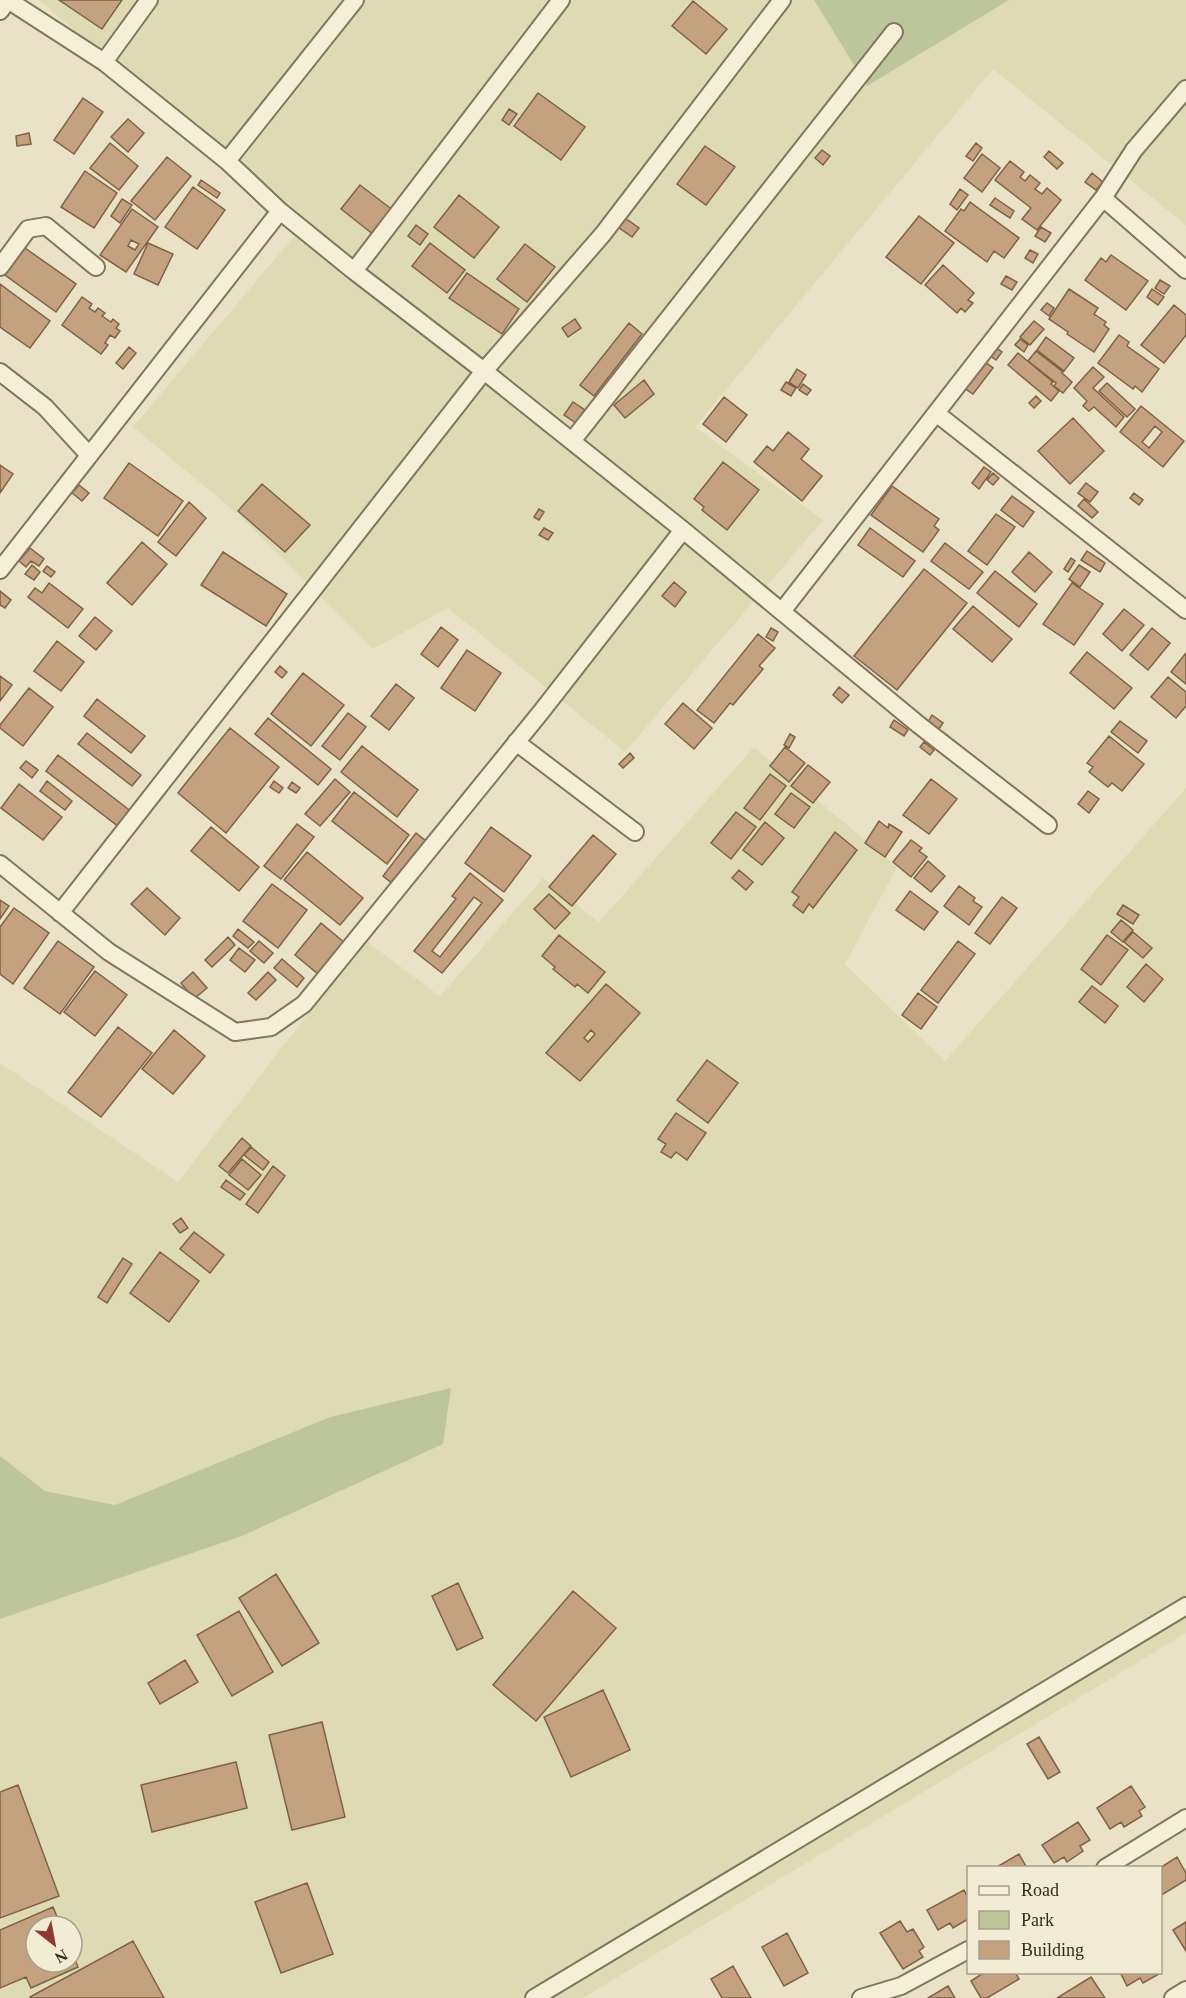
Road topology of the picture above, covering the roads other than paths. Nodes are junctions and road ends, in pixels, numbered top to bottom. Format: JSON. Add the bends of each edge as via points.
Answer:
{"nodes":[{"id":1,"x":149,"y":0,"type":"edge"},
{"id":2,"x":355,"y":0,"type":"edge"},
{"id":3,"x":561,"y":0,"type":"edge"},
{"id":4,"x":782,"y":0,"type":"edge"},
{"id":5,"x":0,"y":11,"type":"edge"},
{"id":6,"x":894,"y":32,"type":"dead end"},
{"id":7,"x":104,"y":62,"type":"junction"},
{"id":8,"x":1186,"y":88,"type":"edge"},
{"id":9,"x":227,"y":161,"type":"junction"},
{"id":10,"x":1103,"y":198,"type":"junction"},
{"id":11,"x":280,"y":211,"type":"junction"},
{"id":12,"x":0,"y":267,"type":"edge"},
{"id":13,"x":96,"y":267,"type":"dead end"},
{"id":14,"x":1186,"y":270,"type":"edge"},
{"id":15,"x":354,"y":271,"type":"junction"},
{"id":16,"x":484,"y":371,"type":"junction"},
{"id":17,"x":0,"y":372,"type":"edge"},
{"id":18,"x":936,"y":413,"type":"junction"},
{"id":19,"x":572,"y":441,"type":"junction"},
{"id":20,"x":89,"y":455,"type":"junction"},
{"id":21,"x":683,"y":530,"type":"junction"},
{"id":22,"x":1,"y":565,"type":"edge"},
{"id":23,"x":783,"y":610,"type":"junction"},
{"id":24,"x":1186,"y":610,"type":"edge"},
{"id":25,"x":516,"y":742,"type":"junction"},
{"id":26,"x":1048,"y":825,"type":"dead end"},
{"id":27,"x":635,"y":832,"type":"dead end"},
{"id":28,"x":0,"y":864,"type":"edge"},
{"id":29,"x":60,"y":913,"type":"junction"},
{"id":30,"x":1186,"y":1606,"type":"edge"},
{"id":31,"x":1184,"y":1824,"type":"edge"},
{"id":32,"x":1109,"y":1866,"type":"edge"},
{"id":33,"x":967,"y":1951,"type":"edge"},
{"id":34,"x":1186,"y":1990,"type":"edge"},
{"id":35,"x":534,"y":1998,"type":"edge"},
{"id":36,"x":861,"y":1998,"type":"edge"},
{"id":37,"x":1173,"y":1998,"type":"edge"}],
"edges":[{"from":1,"to":7,"type":"street"},
{"from":2,"to":9,"type":"street"},
{"from":3,"to":15,"type":"street"},
{"from":4,"to":16,"type":"street","via":[[603,234]]},
{"from":5,"to":7,"type":"street","via":[[8,0]]},
{"from":6,"to":19,"type":"street"},
{"from":7,"to":9,"type":"street"},
{"from":8,"to":10,"type":"street","via":[[1134,150]]},
{"from":9,"to":11,"type":"street"},
{"from":10,"to":14,"type":"street"},
{"from":10,"to":18,"type":"street"},
{"from":11,"to":15,"type":"street"},
{"from":11,"to":20,"type":"street"},
{"from":12,"to":13,"type":"street","via":[[28,229],[46,226]]},
{"from":15,"to":16,"type":"street"},
{"from":16,"to":19,"type":"street"},
{"from":16,"to":29,"type":"street"},
{"from":17,"to":20,"type":"street","via":[[45,407]]},
{"from":18,"to":23,"type":"street"},
{"from":18,"to":24,"type":"street"},
{"from":19,"to":21,"type":"street"},
{"from":20,"to":22,"type":"street"},
{"from":21,"to":23,"type":"street"},
{"from":21,"to":25,"type":"street"},
{"from":23,"to":26,"type":"street"},
{"from":25,"to":27,"type":"street"},
{"from":25,"to":29,"type":"street","via":[[304,1004],[271,1027],[235,1032],[109,952]]},
{"from":28,"to":29,"type":"street"},
{"from":30,"to":35,"type":"street"},
{"from":31,"to":32,"type":"street"},
{"from":33,"to":36,"type":"street","via":[[902,1986]]},
{"from":34,"to":37,"type":"street"}]}
